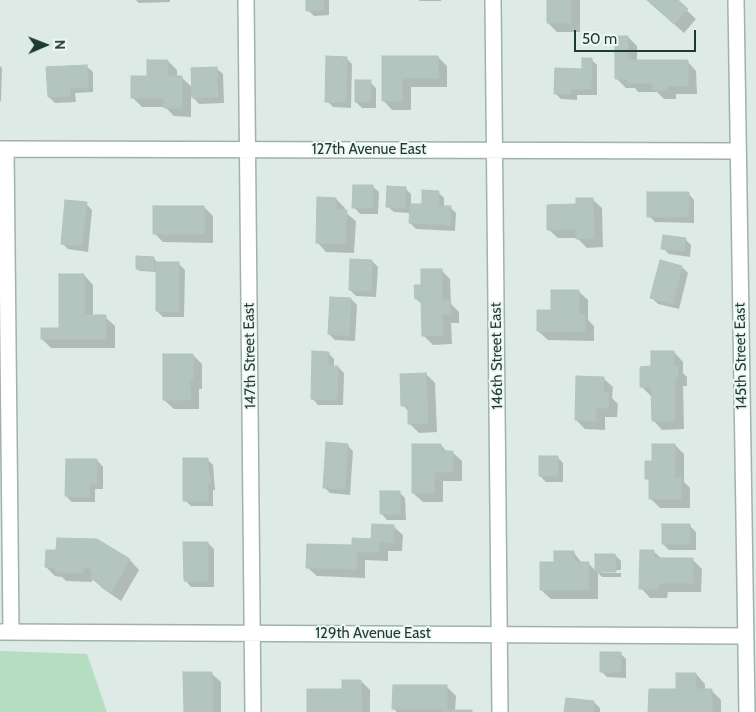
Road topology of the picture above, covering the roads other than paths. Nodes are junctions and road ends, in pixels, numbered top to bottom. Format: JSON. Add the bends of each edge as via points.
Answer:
{"nodes":[{"id":1,"x":246,"y":0,"type":"edge"},
{"id":2,"x":493,"y":0,"type":"edge"},
{"id":3,"x":736,"y":0,"type":"edge"},
{"id":4,"x":3,"y":149,"type":"edge"},
{"id":5,"x":248,"y":150,"type":"junction"},
{"id":6,"x":494,"y":150,"type":"junction"},
{"id":7,"x":738,"y":151,"type":"junction"},
{"id":8,"x":5,"y":632,"type":"edge"},
{"id":9,"x":252,"y":633,"type":"junction"},
{"id":10,"x":499,"y":635,"type":"junction"},
{"id":11,"x":746,"y":636,"type":"junction"},
{"id":12,"x":253,"y":712,"type":"edge"},
{"id":13,"x":500,"y":712,"type":"edge"},
{"id":14,"x":746,"y":712,"type":"edge"}],
"edges":[{"from":1,"to":5,"type":"street","name":"147th Street East"},
{"from":2,"to":6,"type":"street","name":"146th Street East"},
{"from":3,"to":7,"type":"street","name":"145th Street East"},
{"from":4,"to":5,"type":"street","name":"127th Avenue East"},
{"from":4,"to":8,"type":"street"},
{"from":5,"to":6,"type":"street","name":"127th Avenue East"},
{"from":5,"to":9,"type":"street","name":"147th Street East"},
{"from":6,"to":7,"type":"street","name":"127th Avenue East"},
{"from":6,"to":10,"type":"street","name":"146th Street East"},
{"from":7,"to":11,"type":"street","name":"145th Street East"},
{"from":8,"to":9,"type":"street","name":"129th Avenue East"},
{"from":9,"to":10,"type":"street","name":"129th Avenue East"},
{"from":9,"to":12,"type":"street","name":"147th Street East"},
{"from":10,"to":11,"type":"street","name":"129th Avenue East"},
{"from":10,"to":13,"type":"street","name":"146th Street East"},
{"from":11,"to":14,"type":"street","name":"145th Street East"}]}
